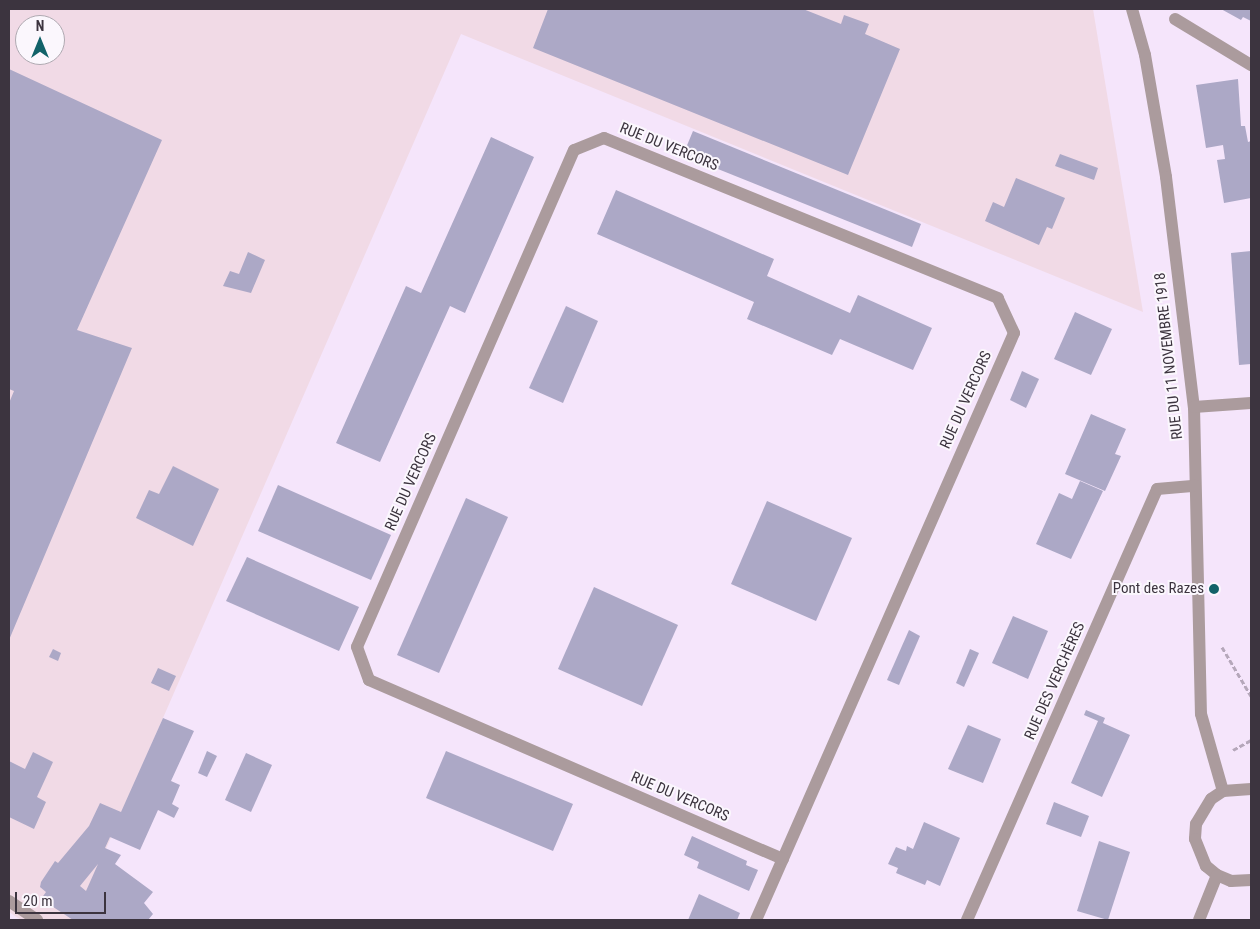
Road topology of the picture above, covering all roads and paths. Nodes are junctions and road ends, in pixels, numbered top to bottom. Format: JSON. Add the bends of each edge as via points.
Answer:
{"nodes":[{"id":1,"x":1132,"y":9,"type":"edge"},
{"id":2,"x":1175,"y":19,"type":"dead end"},
{"id":3,"x":1251,"y":65,"type":"edge"},
{"id":4,"x":1251,"y":403,"type":"edge"},
{"id":5,"x":1194,"y":406,"type":"junction"},
{"id":6,"x":1195,"y":486,"type":"junction"},
{"id":7,"x":1251,"y":789,"type":"edge"},
{"id":8,"x":1223,"y":791,"type":"junction"},
{"id":9,"x":783,"y":859,"type":"junction"},
{"id":10,"x":1217,"y":875,"type":"junction"},
{"id":11,"x":1251,"y":880,"type":"edge"},
{"id":12,"x":9,"y":901,"type":"edge"},
{"id":13,"x":36,"y":920,"type":"edge"},
{"id":14,"x":756,"y":920,"type":"edge"},
{"id":15,"x":967,"y":920,"type":"edge"},
{"id":16,"x":1199,"y":920,"type":"edge"}],
"edges":[{"from":1,"to":5,"type":"street","name":"RUE DU 11 NOVEMBRE 1918","via":[[1145,55],[1166,177]]},
{"from":2,"to":3,"type":"street"},
{"from":4,"to":5,"type":"street"},
{"from":5,"to":6,"type":"street","name":"RUE DU 11 NOVEMBRE 1918"},
{"from":6,"to":8,"type":"street","name":"RUE DU 11 NOVEMBRE 1918","via":[[1201,714]]},
{"from":6,"to":15,"type":"street","name":"RUE DES VERCHÈRES","via":[[1157,489]]},
{"from":7,"to":8,"type":"street"},
{"from":8,"to":10,"type":"street","via":[[1210,799],[1196,824],[1198,853]]},
{"from":9,"to":9,"type":"street","name":"RUE DU VERCORS","via":[[1014,333],[998,298],[604,138],[574,150],[356,647],[369,680]]},
{"from":9,"to":14,"type":"street","name":"RUE DU VERCORS"},
{"from":10,"to":11,"type":"street","via":[[1231,881]]},
{"from":10,"to":16,"type":"street"},
{"from":12,"to":13,"type":"street"}]}
